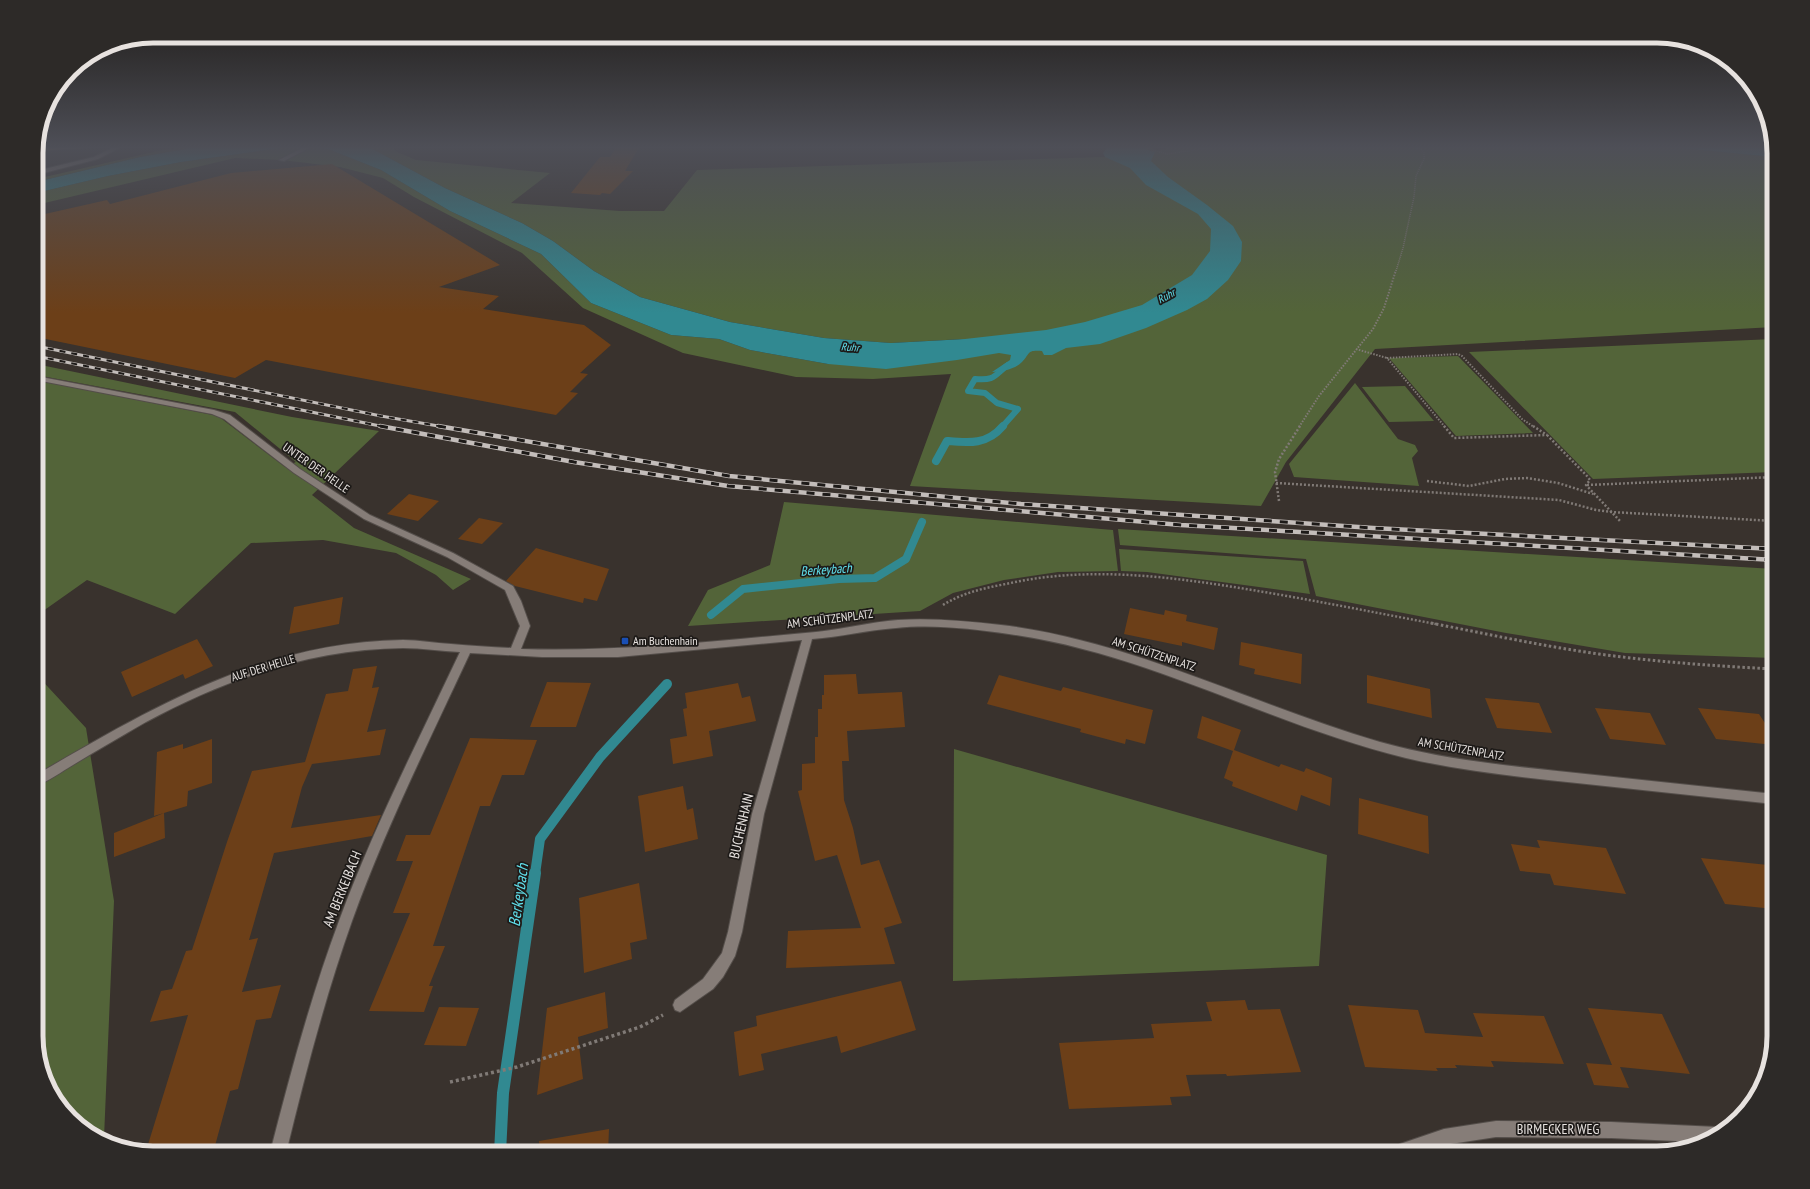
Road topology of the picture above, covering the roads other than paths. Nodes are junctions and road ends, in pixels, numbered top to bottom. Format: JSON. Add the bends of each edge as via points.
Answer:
{"nodes":[{"id":1,"x":43,"y":379,"type":"edge"},
{"id":2,"x":808,"y":636,"type":"junction"},
{"id":3,"x":468,"y":649,"type":"junction"},
{"id":4,"x":515,"y":651,"type":"junction"},
{"id":5,"x":43,"y":777,"type":"edge"},
{"id":6,"x":1767,"y":798,"type":"edge"},
{"id":7,"x":680,"y":1005,"type":"road end"},
{"id":8,"x":1706,"y":1134,"type":"edge"},
{"id":9,"x":280,"y":1146,"type":"edge"},
{"id":10,"x":1418,"y":1146,"type":"edge"}],
"edges":[{"from":1,"to":4,"type":"street","name":"UNTER DER HELLE","via":[[214,412],[228,417],[297,471],[349,506],[450,555],[509,588],[525,626]]},
{"from":2,"to":4,"type":"street","name":"AM SCHÜTZENPLATZ","via":[[620,653]]},
{"from":2,"to":6,"type":"street","name":"AM SCHÜTZENPLATZ","via":[[901,624],[970,626],[1020,632],[1098,649],[1194,680],[1325,730],[1423,757],[1467,766]]},
{"from":2,"to":7,"type":"street","name":"BUCHENHAIN","via":[[758,814],[728,956],[708,984]]},
{"from":3,"to":4,"type":"street","name":"AUF DER HELLE"},
{"from":3,"to":5,"type":"street","name":"AUF DER HELLE","via":[[407,644],[381,645],[331,651],[272,664],[216,683],[185,698]]},
{"from":3,"to":9,"type":"street","name":"AM BERKEIBACH","via":[[391,814],[346,921],[320,996]]},
{"from":8,"to":10,"type":"street","name":"BIRMECKER WEG","via":[[1496,1129],[1444,1137]]}]}
